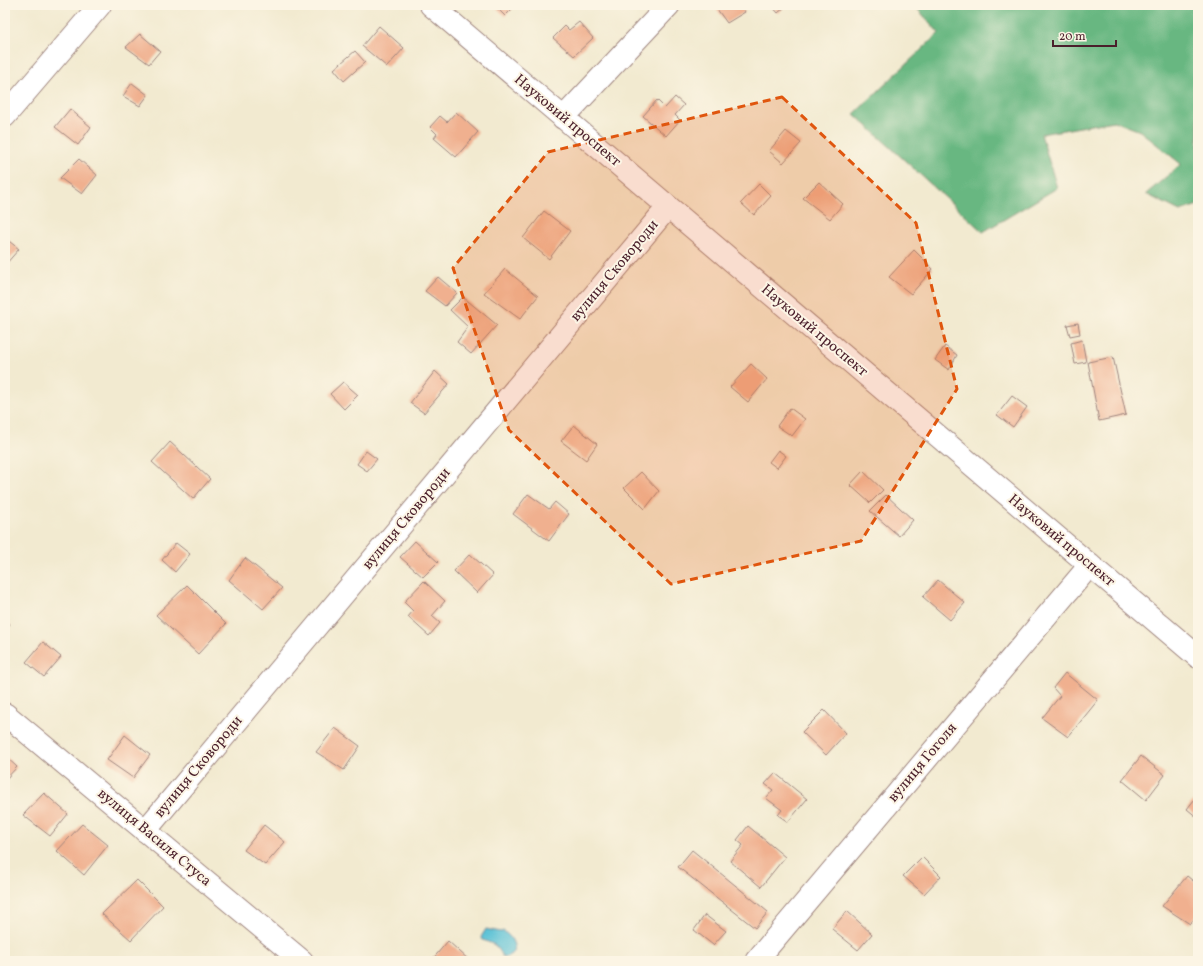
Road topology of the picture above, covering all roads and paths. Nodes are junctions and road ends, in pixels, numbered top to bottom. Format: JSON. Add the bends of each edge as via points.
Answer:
{"nodes":[{"id":1,"x":100,"y":5,"type":"edge"},
{"id":2,"x":430,"y":5,"type":"edge"},
{"id":3,"x":669,"y":5,"type":"edge"},
{"id":4,"x":5,"y":116,"type":"edge"},
{"id":5,"x":563,"y":118,"type":"junction"},
{"id":6,"x":668,"y":207,"type":"junction"},
{"id":7,"x":1090,"y":565,"type":"junction"},
{"id":8,"x":1198,"y":657,"type":"edge"},
{"id":9,"x":5,"y":714,"type":"edge"},
{"id":10,"x":145,"y":831,"type":"junction"},
{"id":11,"x":302,"y":961,"type":"edge"},
{"id":12,"x":756,"y":961,"type":"edge"}],
"edges":[{"from":1,"to":4,"type":"street"},
{"from":2,"to":5,"type":"street","name":"Науковий проспект"},
{"from":3,"to":5,"type":"street"},
{"from":5,"to":6,"type":"street","name":"Науковий проспект"},
{"from":6,"to":7,"type":"street","name":"Науковий проспект"},
{"from":6,"to":10,"type":"street","name":"вулиця Сковороди"},
{"from":7,"to":8,"type":"street","name":"Науковий проспект"},
{"from":7,"to":12,"type":"street","name":"вулиця Гоголя"},
{"from":9,"to":10,"type":"street","name":"вулиця Василя Стуса"},
{"from":10,"to":11,"type":"street","name":"вулиця Василя Стуса"}]}
